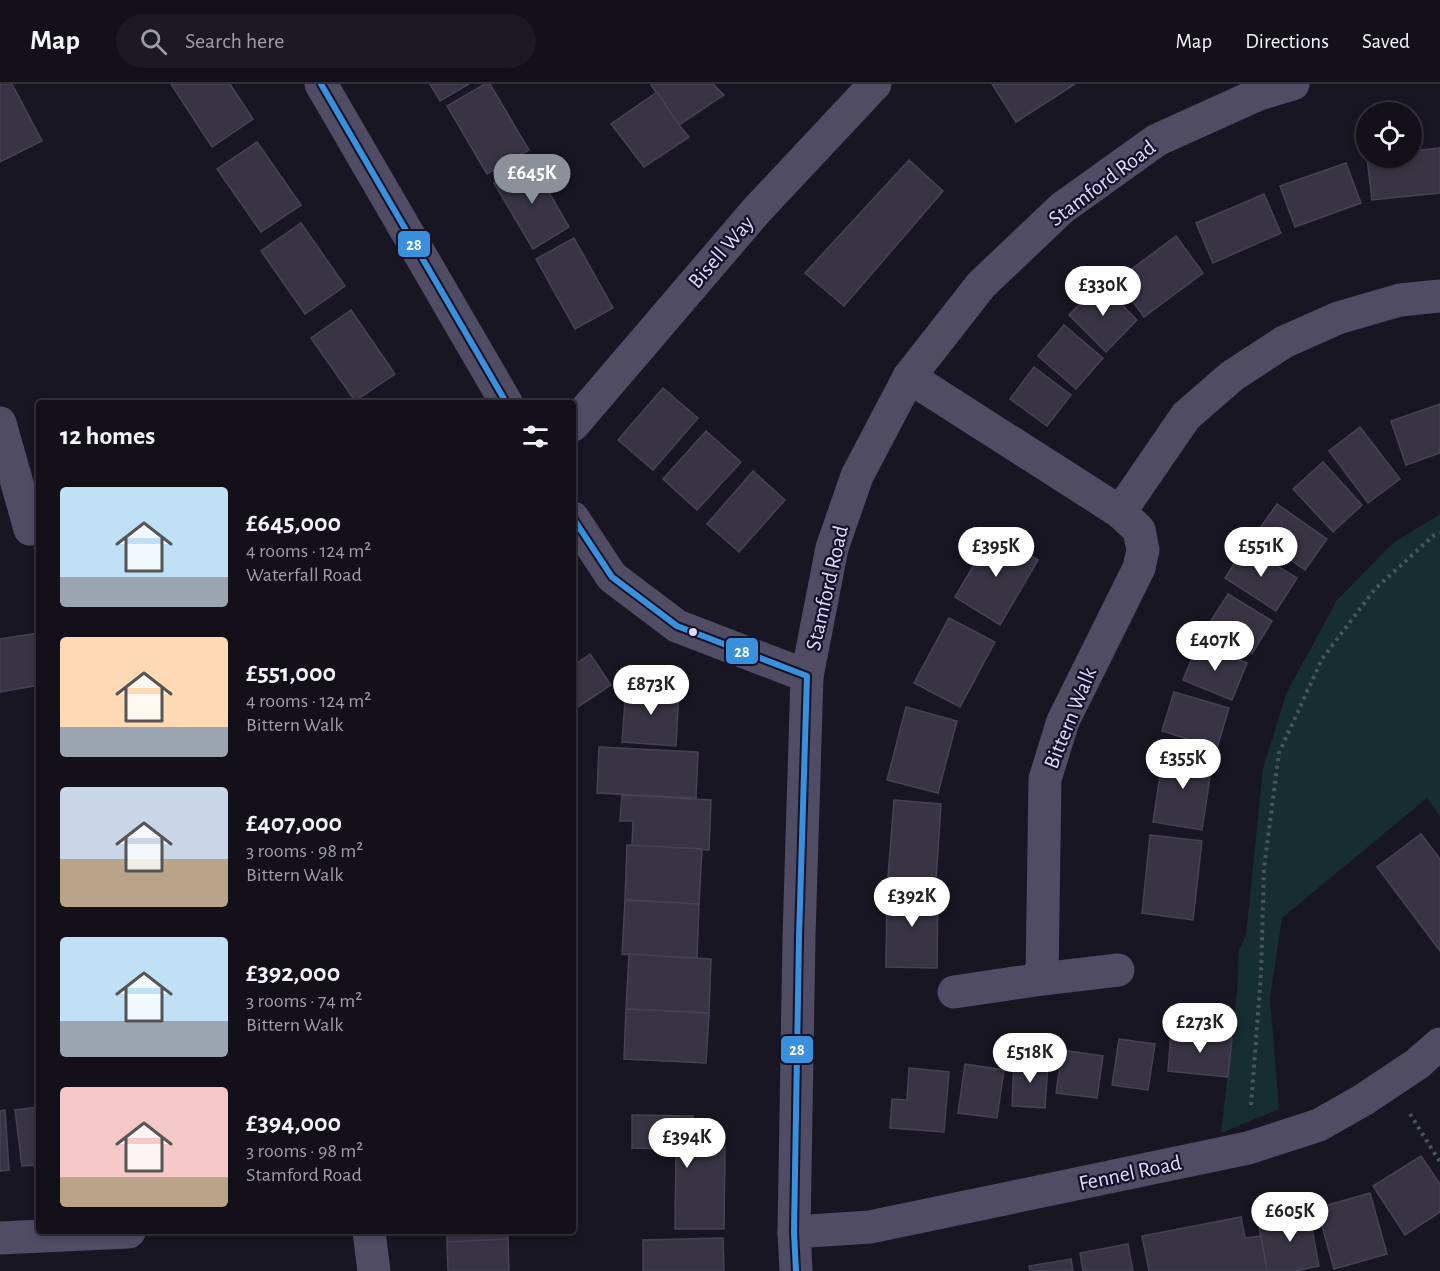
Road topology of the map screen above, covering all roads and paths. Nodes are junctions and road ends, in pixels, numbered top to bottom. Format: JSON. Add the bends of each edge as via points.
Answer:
{"nodes":[{"id":1,"x":321,"y":84,"type":"edge"},
{"id":2,"x":875,"y":84,"type":"edge"},
{"id":3,"x":1293,"y":84,"type":"edge"},
{"id":4,"x":1440,"y":296,"type":"edge"},
{"id":5,"x":909,"y":377,"type":"junction"},
{"id":6,"x":505,"y":400,"type":"edge"},
{"id":7,"x":576,"y":421,"type":"edge"},
{"id":8,"x":0,"y":423,"type":"edge"},
{"id":9,"x":1120,"y":512,"type":"junction"},
{"id":10,"x":576,"y":523,"type":"edge"},
{"id":11,"x":30,"y":529,"type":"dead end"},
{"id":12,"x":1440,"y":533,"type":"edge"},
{"id":13,"x":807,"y":676,"type":"junction"},
{"id":14,"x":1118,"y":970,"type":"dead end"},
{"id":15,"x":1042,"y":979,"type":"junction"},
{"id":16,"x":954,"y":992,"type":"dead end"},
{"id":17,"x":1440,"y":1044,"type":"edge"},
{"id":18,"x":1390,"y":1082,"type":"junction"},
{"id":19,"x":1248,"y":1148,"type":"junction"},
{"id":20,"x":1440,"y":1162,"type":"edge"},
{"id":21,"x":794,"y":1232,"type":"junction"},
{"id":22,"x":86,"y":1234,"type":"edge"},
{"id":23,"x":369,"y":1234,"type":"edge"},
{"id":24,"x":0,"y":1238,"type":"edge"},
{"id":25,"x":374,"y":1271,"type":"edge"},
{"id":26,"x":796,"y":1271,"type":"edge"}],
"edges":[{"from":1,"to":6,"type":"street"},
{"from":2,"to":7,"type":"street","name":"Bisell Way","via":[[756,211]]},
{"from":3,"to":5,"type":"street","name":"Stamford Road","via":[[1259,94],[1157,140],[1062,208],[981,285]]},
{"from":4,"to":9,"type":"street","via":[[1400,300],[1338,318],[1284,342],[1232,376],[1186,416]]},
{"from":5,"to":9,"type":"street","name":"Bittern Walk"},
{"from":5,"to":13,"type":"street","name":"Stamford Road","via":[[857,476],[832,548]]},
{"from":8,"to":11,"type":"street"},
{"from":9,"to":15,"type":"street","name":"Bittern Walk","via":[[1139,530],[1143,550],[1139,568],[1064,721],[1045,779]]},
{"from":10,"to":13,"type":"street","via":[[612,577],[677,626]]},
{"from":12,"to":19,"type":"path","via":[[1376,589],[1322,659],[1279,753],[1264,868],[1261,974]]},
{"from":13,"to":21,"type":"street","name":"Stamford Road"},
{"from":14,"to":15,"type":"street"},
{"from":15,"to":16,"type":"street"},
{"from":17,"to":18,"type":"street","name":"Fennel Road"},
{"from":18,"to":19,"type":"street","name":"Fennel Road","via":[[1319,1125]]},
{"from":18,"to":20,"type":"path"},
{"from":19,"to":21,"type":"street","name":"Fennel Road","via":[[870,1227]]},
{"from":21,"to":26,"type":"street","name":"Stamford Road"},
{"from":22,"to":24,"type":"street"},
{"from":23,"to":25,"type":"street"}]}
